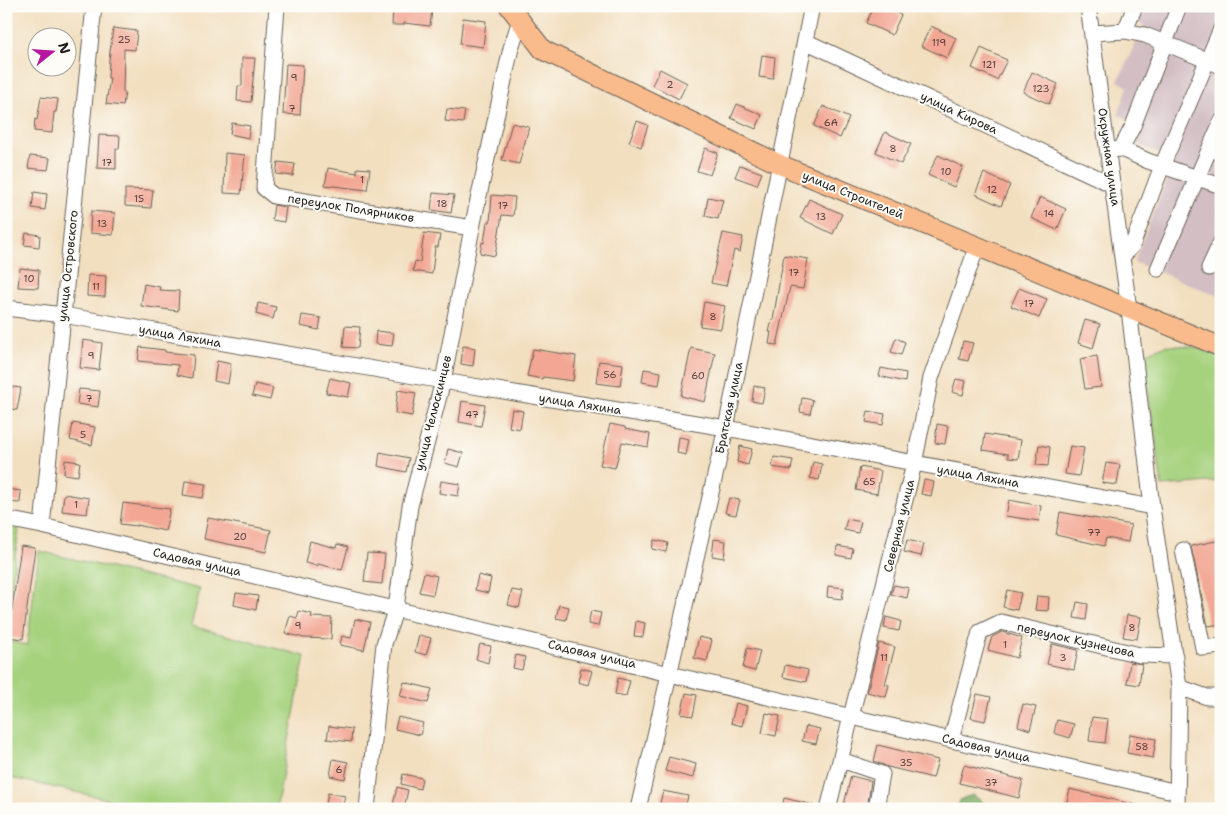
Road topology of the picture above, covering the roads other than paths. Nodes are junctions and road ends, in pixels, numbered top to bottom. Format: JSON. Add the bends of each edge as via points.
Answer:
{"nodes":[{"id":1,"x":94,"y":6,"type":"edge"},
{"id":2,"x":277,"y":6,"type":"edge"},
{"id":3,"x":812,"y":6,"type":"edge"},
{"id":4,"x":1088,"y":6,"type":"edge"},
{"id":5,"x":1135,"y":6,"type":"edge"},
{"id":6,"x":1180,"y":6,"type":"edge"},
{"id":7,"x":515,"y":13,"type":"edge"},
{"id":8,"x":1221,"y":29,"type":"edge"},
{"id":9,"x":1124,"y":31,"type":"junction"},
{"id":10,"x":1092,"y":32,"type":"junction"},
{"id":11,"x":805,"y":42,"type":"junction"},
{"id":12,"x":1165,"y":43,"type":"junction"},
{"id":13,"x":1214,"y":63,"type":"edge"},
{"id":14,"x":1221,"y":122,"type":"edge"},
{"id":15,"x":1115,"y":149,"type":"junction"},
{"id":16,"x":781,"y":164,"type":"junction"},
{"id":17,"x":1162,"y":166,"type":"junction"},
{"id":18,"x":1197,"y":178,"type":"junction"},
{"id":19,"x":1113,"y":185,"type":"junction"},
{"id":20,"x":1221,"y":186,"type":"edge"},
{"id":21,"x":472,"y":228,"type":"junction"},
{"id":22,"x":1221,"y":242,"type":"edge"},
{"id":23,"x":977,"y":246,"type":"junction"},
{"id":24,"x":1122,"y":257,"type":"junction"},
{"id":25,"x":1209,"y":268,"type":"dead end"},
{"id":26,"x":1158,"y":269,"type":"dead end"},
{"id":27,"x":6,"y":308,"type":"edge"},
{"id":28,"x":1129,"y":308,"type":"junction"},
{"id":29,"x":64,"y":315,"type":"junction"},
{"id":30,"x":1221,"y":347,"type":"edge"},
{"id":31,"x":443,"y":381,"type":"junction"},
{"id":32,"x":726,"y":428,"type":"junction"},
{"id":33,"x":914,"y":464,"type":"junction"},
{"id":34,"x":1152,"y":507,"type":"junction"},
{"id":35,"x":6,"y":518,"type":"edge"},
{"id":36,"x":42,"y":526,"type":"junction"},
{"id":37,"x":1183,"y":550,"type":"dead end"},
{"id":38,"x":396,"y":608,"type":"junction"},
{"id":39,"x":1221,"y":646,"type":"edge"},
{"id":40,"x":1175,"y":656,"type":"junction"},
{"id":41,"x":670,"y":673,"type":"junction"},
{"id":42,"x":1180,"y":687,"type":"junction"},
{"id":43,"x":1221,"y":697,"type":"edge"},
{"id":44,"x":852,"y":717,"type":"junction"},
{"id":45,"x":951,"y":740,"type":"junction"},
{"id":46,"x":841,"y":760,"type":"junction"},
{"id":47,"x":1177,"y":792,"type":"junction"},
{"id":48,"x":367,"y":809,"type":"edge"},
{"id":49,"x":638,"y":809,"type":"edge"},
{"id":50,"x":828,"y":809,"type":"edge"},
{"id":51,"x":876,"y":809,"type":"edge"},
{"id":52,"x":1177,"y":809,"type":"edge"}],
"edges":[{"from":1,"to":29,"type":"street","name":"улица Островского"},
{"from":2,"to":21,"type":"street","name":"переулок Полярников","via":[[264,188],[274,196]]},
{"from":3,"to":11,"type":"street","name":"Братская улица"},
{"from":4,"to":10,"type":"street","name":"Окружная улица"},
{"from":5,"to":9,"type":"street"},
{"from":6,"to":12,"type":"street"},
{"from":7,"to":16,"type":"main road","name":"улица Строителей","via":[[543,50]]},
{"from":7,"to":21,"type":"street","name":"улица Челюскинцев","via":[[511,48]]},
{"from":8,"to":13,"type":"street"},
{"from":9,"to":10,"type":"street"},
{"from":9,"to":12,"type":"street"},
{"from":10,"to":15,"type":"street","name":"Окружная улица"},
{"from":11,"to":16,"type":"street","name":"Братская улица"},
{"from":11,"to":19,"type":"street","name":"улица Кирова"},
{"from":12,"to":13,"type":"street"},
{"from":12,"to":15,"type":"street","via":[[1133,126]]},
{"from":13,"to":17,"type":"street"},
{"from":14,"to":18,"type":"street"},
{"from":15,"to":17,"type":"street"},
{"from":15,"to":19,"type":"street","name":"Окружная улица"},
{"from":16,"to":23,"type":"main road","name":"улица Строителей"},
{"from":16,"to":32,"type":"street","name":"Братская улица"},
{"from":17,"to":18,"type":"street"},
{"from":17,"to":24,"type":"street","via":[[1132,246]]},
{"from":18,"to":20,"type":"street"},
{"from":18,"to":26,"type":"street"},
{"from":19,"to":24,"type":"street","name":"Окружная улица"},
{"from":21,"to":31,"type":"street","name":"улица Челюскинцев"},
{"from":22,"to":25,"type":"street"},
{"from":23,"to":28,"type":"main road","name":"улица Строителей"},
{"from":23,"to":33,"type":"street","name":"Северная улица","via":[[931,378]]},
{"from":24,"to":28,"type":"street","name":"Окружная улица"},
{"from":27,"to":29,"type":"street","name":"улица Ляхина"},
{"from":28,"to":30,"type":"main road","name":"улица Строителей"},
{"from":28,"to":34,"type":"street","name":"Окружная улица"},
{"from":29,"to":31,"type":"street","name":"улица Ляхина"},
{"from":29,"to":36,"type":"street","name":"улица Островского"},
{"from":31,"to":32,"type":"street","name":"улица Ляхина"},
{"from":31,"to":38,"type":"street","name":"улица Челюскинцев","via":[[410,506]]},
{"from":32,"to":33,"type":"street","name":"улица Ляхина"},
{"from":32,"to":41,"type":"street","name":"Братская улица"},
{"from":33,"to":34,"type":"street","name":"улица Ляхина"},
{"from":33,"to":44,"type":"street","name":"Северная улица"},
{"from":34,"to":40,"type":"street","name":"Окружная улица"},
{"from":35,"to":36,"type":"street","name":"Садовая улица"},
{"from":36,"to":38,"type":"street","name":"Садовая улица"},
{"from":37,"to":39,"type":"street","via":[[1202,648]]},
{"from":38,"to":41,"type":"street","name":"Садовая улица"},
{"from":38,"to":48,"type":"street","name":"улица Челюскинцев","via":[[384,644]]},
{"from":40,"to":42,"type":"street","name":"Окружная улица"},
{"from":40,"to":45,"type":"street","name":"переулок Кузнецова","via":[[1140,655],[1000,622],[980,632]]},
{"from":41,"to":44,"type":"street","name":"Садовая улица"},
{"from":41,"to":49,"type":"street","name":"Братская улица"},
{"from":42,"to":43,"type":"street","via":[[1207,698]]},
{"from":42,"to":47,"type":"street","name":"Окружная улица"},
{"from":44,"to":45,"type":"street","name":"Садовая улица"},
{"from":44,"to":46,"type":"street","name":"Северная улица"},
{"from":45,"to":47,"type":"street","name":"Садовая улица"},
{"from":46,"to":50,"type":"street","name":"Северная улица"},
{"from":46,"to":51,"type":"street","via":[[882,774]]},
{"from":47,"to":52,"type":"street","name":"Окружная улица"}]}
